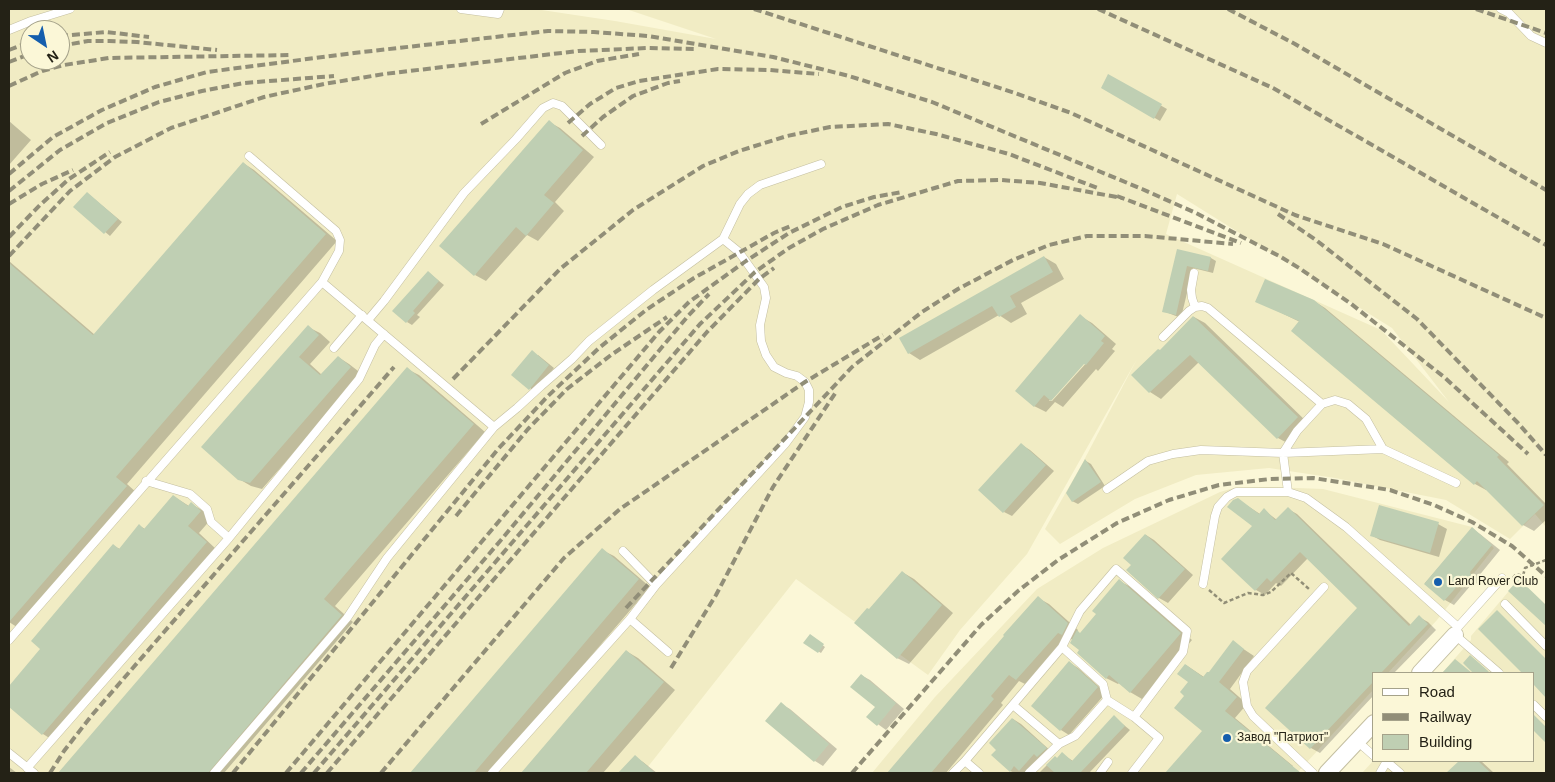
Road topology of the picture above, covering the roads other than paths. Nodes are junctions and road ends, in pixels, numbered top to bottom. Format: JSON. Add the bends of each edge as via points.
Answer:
{"nodes":[{"id":1,"x":70,"y":9,"type":"edge"},
{"id":2,"x":461,"y":9,"type":"edge"},
{"id":3,"x":500,"y":9,"type":"edge"},
{"id":4,"x":1501,"y":9,"type":"edge"},
{"id":5,"x":9,"y":30,"type":"edge"},
{"id":6,"x":1546,"y":43,"type":"edge"},
{"id":7,"x":601,"y":145,"type":"dead end"},
{"id":8,"x":249,"y":156,"type":"dead end"},
{"id":9,"x":822,"y":164,"type":"dead end"},
{"id":10,"x":723,"y":239,"type":"junction"},
{"id":11,"x":1194,"y":273,"type":"dead end"},
{"id":12,"x":322,"y":282,"type":"junction"},
{"id":13,"x":1196,"y":306,"type":"junction"},
{"id":14,"x":365,"y":318,"type":"junction"},
{"id":15,"x":384,"y":334,"type":"junction"},
{"id":16,"x":1163,"y":337,"type":"dead end"},
{"id":17,"x":334,"y":348,"type":"dead end"},
{"id":18,"x":1322,"y":404,"type":"junction"},
{"id":19,"x":494,"y":427,"type":"junction"},
{"id":20,"x":1383,"y":449,"type":"junction"},
{"id":21,"x":1283,"y":453,"type":"junction"},
{"id":22,"x":146,"y":481,"type":"junction"},
{"id":23,"x":1456,"y":483,"type":"dead end"},
{"id":24,"x":1107,"y":489,"type":"dead end"},
{"id":25,"x":1288,"y":492,"type":"junction"},
{"id":26,"x":229,"y":538,"type":"junction"},
{"id":27,"x":623,"y":551,"type":"dead end"},
{"id":28,"x":1502,"y":578,"type":"dead end"},
{"id":29,"x":656,"y":584,"type":"junction"},
{"id":30,"x":1203,"y":584,"type":"road end"},
{"id":31,"x":1324,"y":587,"type":"dead end"},
{"id":32,"x":1505,"y":604,"type":"dead end"},
{"id":33,"x":630,"y":619,"type":"junction"},
{"id":34,"x":1457,"y":631,"type":"junction"},
{"id":35,"x":9,"y":640,"type":"edge"},
{"id":36,"x":1546,"y":646,"type":"edge"},
{"id":37,"x":1062,"y":647,"type":"junction"},
{"id":38,"x":668,"y":652,"type":"dead end"},
{"id":39,"x":1421,"y":672,"type":"edge"},
{"id":40,"x":1498,"y":672,"type":"edge"},
{"id":41,"x":1107,"y":700,"type":"junction"},
{"id":42,"x":1013,"y":705,"type":"junction"},
{"id":43,"x":1535,"y":706,"type":"edge"},
{"id":44,"x":1546,"y":716,"type":"edge"},
{"id":45,"x":1134,"y":717,"type":"junction"},
{"id":46,"x":1372,"y":725,"type":"edge"},
{"id":47,"x":1358,"y":741,"type":"junction"},
{"id":48,"x":1059,"y":744,"type":"junction"},
{"id":49,"x":9,"y":753,"type":"edge"},
{"id":50,"x":1372,"y":754,"type":"edge"},
{"id":51,"x":965,"y":761,"type":"junction"},
{"id":52,"x":1108,"y":762,"type":"dead end"},
{"id":53,"x":1387,"y":762,"type":"edge"},
{"id":54,"x":27,"y":768,"type":"junction"},
{"id":55,"x":34,"y":773,"type":"edge"},
{"id":56,"x":214,"y":773,"type":"edge"},
{"id":57,"x":492,"y":773,"type":"edge"},
{"id":58,"x":953,"y":773,"type":"edge"},
{"id":59,"x":979,"y":773,"type":"edge"},
{"id":60,"x":1029,"y":773,"type":"edge"},
{"id":61,"x":1100,"y":773,"type":"edge"},
{"id":62,"x":1132,"y":773,"type":"edge"},
{"id":63,"x":1313,"y":773,"type":"edge"},
{"id":64,"x":1327,"y":773,"type":"edge"},
{"id":65,"x":1400,"y":773,"type":"edge"}],
"edges":[{"from":1,"to":5,"type":"lane"},
{"from":2,"to":3,"type":"lane","via":[[498,14]]},
{"from":4,"to":6,"type":"lane","via":[[1531,36]]},
{"from":7,"to":14,"type":"lane","via":[[562,106],[553,103],[543,108],[464,193],[384,301]]},
{"from":8,"to":12,"type":"lane","via":[[336,231],[340,240],[339,251]]},
{"from":9,"to":10,"type":"lane","via":[[760,184],[740,204]]},
{"from":10,"to":19,"type":"lane","via":[[589,341]]},
{"from":10,"to":29,"type":"lane","via":[[739,252],[764,287],[766,298],[760,325],[766,355],[774,367],[805,382],[809,402],[805,417],[785,444]]},
{"from":11,"to":13,"type":"lane","via":[[1191,290]]},
{"from":12,"to":14,"type":"lane"},
{"from":12,"to":22,"type":"lane"},
{"from":13,"to":16,"type":"lane"},
{"from":13,"to":18,"type":"lane","via":[[1208,308]]},
{"from":14,"to":15,"type":"lane"},
{"from":14,"to":17,"type":"lane"},
{"from":15,"to":19,"type":"lane"},
{"from":15,"to":26,"type":"lane","via":[[359,378]]},
{"from":18,"to":20,"type":"lane","via":[[1334,400],[1348,404],[1366,419]]},
{"from":18,"to":21,"type":"lane","via":[[1297,431]]},
{"from":19,"to":56,"type":"lane","via":[[387,558],[348,618]]},
{"from":20,"to":21,"type":"lane"},
{"from":20,"to":23,"type":"lane"},
{"from":21,"to":24,"type":"lane","via":[[1201,450],[1174,454],[1148,461]]},
{"from":21,"to":25,"type":"lane"},
{"from":22,"to":26,"type":"lane","via":[[190,494],[207,509],[211,522]]},
{"from":22,"to":35,"type":"lane"},
{"from":25,"to":30,"type":"lane","via":[[1236,492],[1226,497],[1214,516]]},
{"from":25,"to":34,"type":"lane","via":[[1306,498],[1340,522]]},
{"from":26,"to":54,"type":"lane"},
{"from":27,"to":29,"type":"lane"},
{"from":28,"to":34,"type":"lane"},
{"from":29,"to":33,"type":"lane"},
{"from":31,"to":63,"type":"lane","via":[[1247,672],[1243,682],[1247,706],[1253,716]]},
{"from":32,"to":36,"type":"lane"},
{"from":33,"to":38,"type":"lane"},
{"from":33,"to":57,"type":"lane"},
{"from":34,"to":39,"type":"street"},
{"from":34,"to":40,"type":"lane"},
{"from":37,"to":41,"type":"lane","via":[[1104,684]]},
{"from":37,"to":42,"type":"lane"},
{"from":37,"to":45,"type":"lane","via":[[1080,611],[1116,569],[1187,630],[1182,652]]},
{"from":41,"to":45,"type":"lane"},
{"from":41,"to":48,"type":"lane","via":[[1075,736]]},
{"from":42,"to":48,"type":"lane"},
{"from":42,"to":51,"type":"lane"},
{"from":43,"to":44,"type":"lane"},
{"from":45,"to":62,"type":"lane","via":[[1159,738]]},
{"from":46,"to":47,"type":"street"},
{"from":47,"to":50,"type":"lane"},
{"from":47,"to":64,"type":"street"},
{"from":48,"to":60,"type":"lane"},
{"from":49,"to":54,"type":"lane"},
{"from":51,"to":58,"type":"lane"},
{"from":51,"to":59,"type":"lane"},
{"from":52,"to":61,"type":"lane"},
{"from":53,"to":65,"type":"lane"},
{"from":54,"to":55,"type":"lane"}]}
